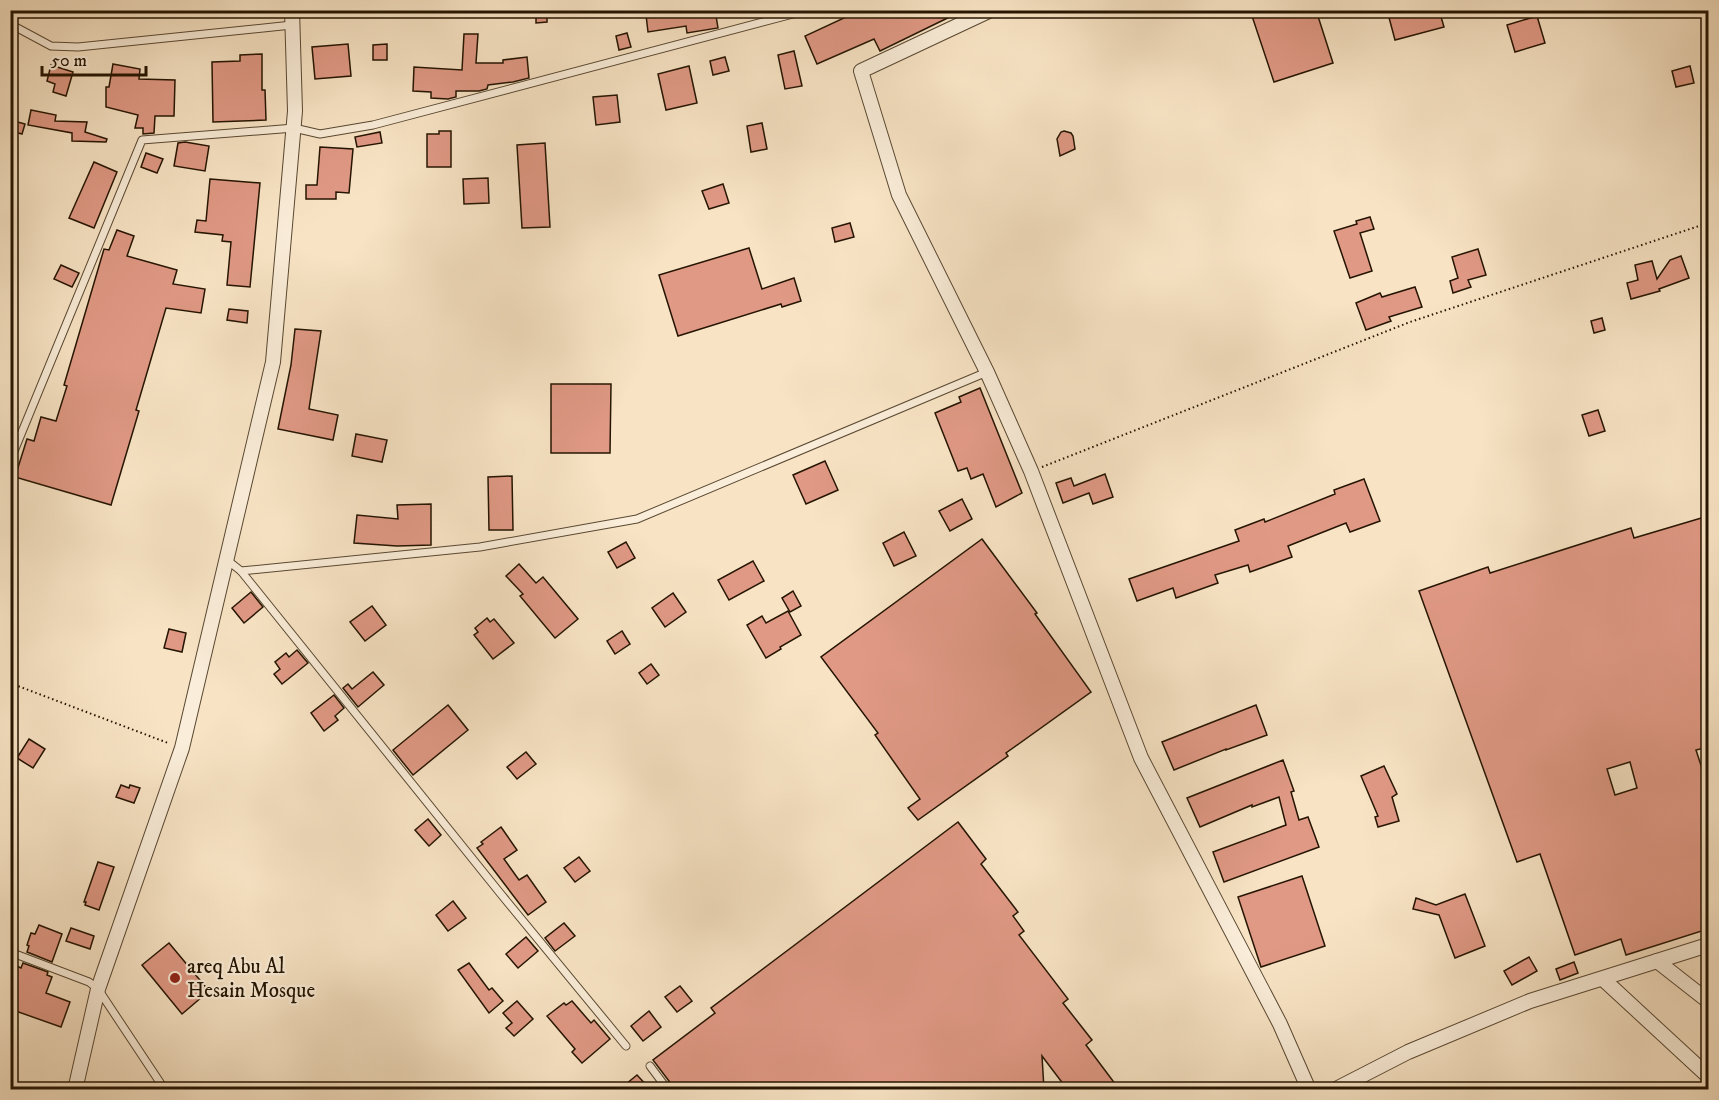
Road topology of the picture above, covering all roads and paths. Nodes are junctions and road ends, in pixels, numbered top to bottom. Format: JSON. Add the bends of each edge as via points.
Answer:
{"nodes":[{"id":1,"x":292,"y":10,"type":"edge"},
{"id":2,"x":808,"y":10,"type":"edge"},
{"id":3,"x":991,"y":10,"type":"edge"},
{"id":4,"x":10,"y":24,"type":"edge"},
{"id":5,"x":292,"y":25,"type":"junction"},
{"id":6,"x":294,"y":128,"type":"junction"},
{"id":7,"x":1708,"y":223,"type":"edge"},
{"id":8,"x":987,"y":372,"type":"junction"},
{"id":9,"x":10,"y":461,"type":"edge"},
{"id":10,"x":1031,"y":471,"type":"junction"},
{"id":11,"x":227,"y":560,"type":"junction"},
{"id":12,"x":241,"y":572,"type":"junction"},
{"id":13,"x":10,"y":683,"type":"edge"},
{"id":14,"x":182,"y":748,"type":"junction"},
{"id":15,"x":1708,"y":945,"type":"edge"},
{"id":16,"x":10,"y":952,"type":"edge"},
{"id":17,"x":1657,"y":961,"type":"junction"},
{"id":18,"x":1603,"y":979,"type":"junction"},
{"id":19,"x":98,"y":989,"type":"junction"},
{"id":20,"x":1708,"y":1001,"type":"edge"},
{"id":21,"x":626,"y":1046,"type":"dead end"},
{"id":22,"x":650,"y":1066,"type":"dead end"},
{"id":23,"x":1708,"y":1076,"type":"edge"},
{"id":24,"x":75,"y":1089,"type":"edge"},
{"id":25,"x":165,"y":1089,"type":"edge"},
{"id":26,"x":668,"y":1089,"type":"edge"},
{"id":27,"x":1309,"y":1089,"type":"edge"},
{"id":28,"x":1334,"y":1089,"type":"edge"}],
"edges":[{"from":1,"to":5,"type":"street"},
{"from":2,"to":6,"type":"lane","via":[[373,125],[320,134]]},
{"from":3,"to":8,"type":"street","via":[[861,71],[899,195]]},
{"from":4,"to":5,"type":"lane","via":[[51,46],[69,47]]},
{"from":5,"to":6,"type":"street"},
{"from":6,"to":9,"type":"lane","via":[[142,140]]},
{"from":6,"to":11,"type":"street","via":[[273,362]]},
{"from":7,"to":10,"type":"path","via":[[1410,322]]},
{"from":8,"to":10,"type":"street"},
{"from":8,"to":12,"type":"lane","via":[[637,519],[480,547]]},
{"from":10,"to":27,"type":"street","via":[[1141,758],[1280,1024]]},
{"from":11,"to":12,"type":"lane"},
{"from":11,"to":14,"type":"street"},
{"from":12,"to":21,"type":"lane"},
{"from":13,"to":14,"type":"path"},
{"from":14,"to":19,"type":"street"},
{"from":15,"to":17,"type":"street"},
{"from":16,"to":19,"type":"lane"},
{"from":17,"to":18,"type":"street"},
{"from":17,"to":20,"type":"street"},
{"from":18,"to":23,"type":"street"},
{"from":18,"to":28,"type":"street","via":[[1530,1001],[1408,1052]]},
{"from":19,"to":24,"type":"street"},
{"from":19,"to":25,"type":"lane"},
{"from":22,"to":26,"type":"lane"}]}
